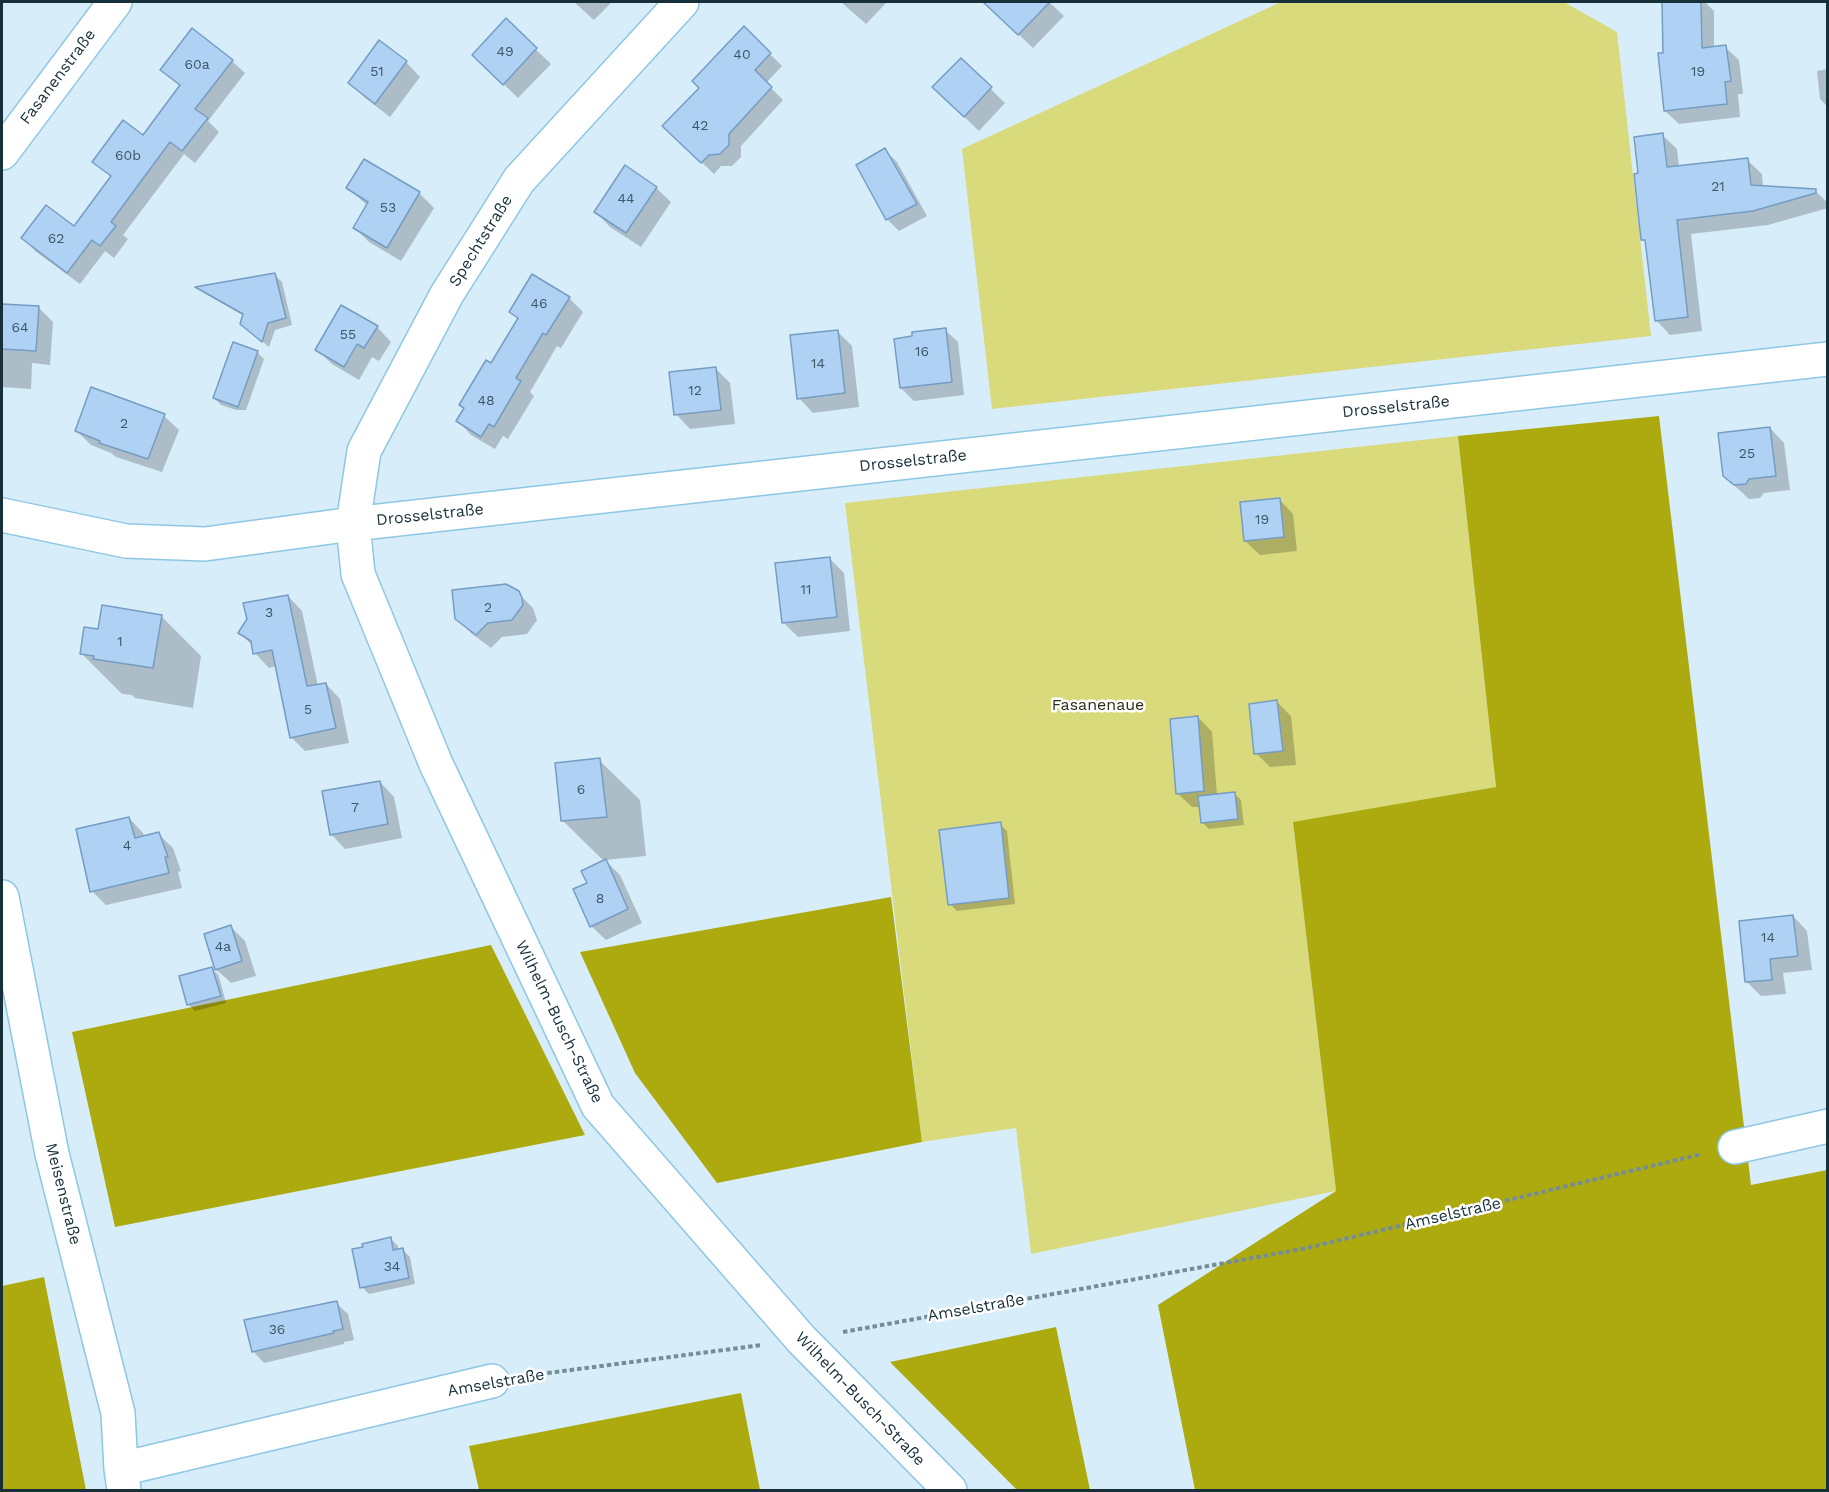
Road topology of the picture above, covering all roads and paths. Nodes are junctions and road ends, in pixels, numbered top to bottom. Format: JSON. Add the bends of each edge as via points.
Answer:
{"nodes":[{"id":1,"x":115,"y":2,"type":"edge"},
{"id":2,"x":682,"y":2,"type":"edge"},
{"id":3,"x":2,"y":153,"type":"edge"},
{"id":4,"x":1827,"y":359,"type":"edge"},
{"id":5,"x":2,"y":514,"type":"edge"},
{"id":6,"x":353,"y":524,"type":"junction"},
{"id":7,"x":2,"y":897,"type":"edge"},
{"id":8,"x":1827,"y":1126,"type":"edge"},
{"id":9,"x":1735,"y":1147,"type":"joint"},
{"id":10,"x":801,"y":1339,"type":"junction"},
{"id":11,"x":492,"y":1381,"type":"joint"},
{"id":12,"x":122,"y":1480,"type":"edge"},
{"id":13,"x":950,"y":1491,"type":"edge"}],
"edges":[{"from":1,"to":3,"type":"street","name":"Fasanenstraße"},
{"from":2,"to":6,"type":"street","name":"Spechtstraße","via":[[519,180],[489,227],[447,294],[364,451]]},
{"from":4,"to":6,"type":"street","name":"Drosselstraße"},
{"from":5,"to":6,"type":"street","name":"Drosselstraße","via":[[126,541],[205,544]]},
{"from":6,"to":10,"type":"street","name":"Wilhelm-Busch-Straße","via":[[358,574],[436,764],[598,1106]]},
{"from":7,"to":12,"type":"street","name":"Meisenstraße","via":[[52,1155],[118,1413]]},
{"from":8,"to":9,"type":"street"},
{"from":9,"to":10,"type":"path","name":"Amselstraße","via":[[1302,1249]]},
{"from":10,"to":11,"type":"path","name":"Amselstraße"},
{"from":10,"to":13,"type":"street","name":"Wilhelm-Busch-Straße"},
{"from":11,"to":12,"type":"street","name":"Amselstraße"}]}
